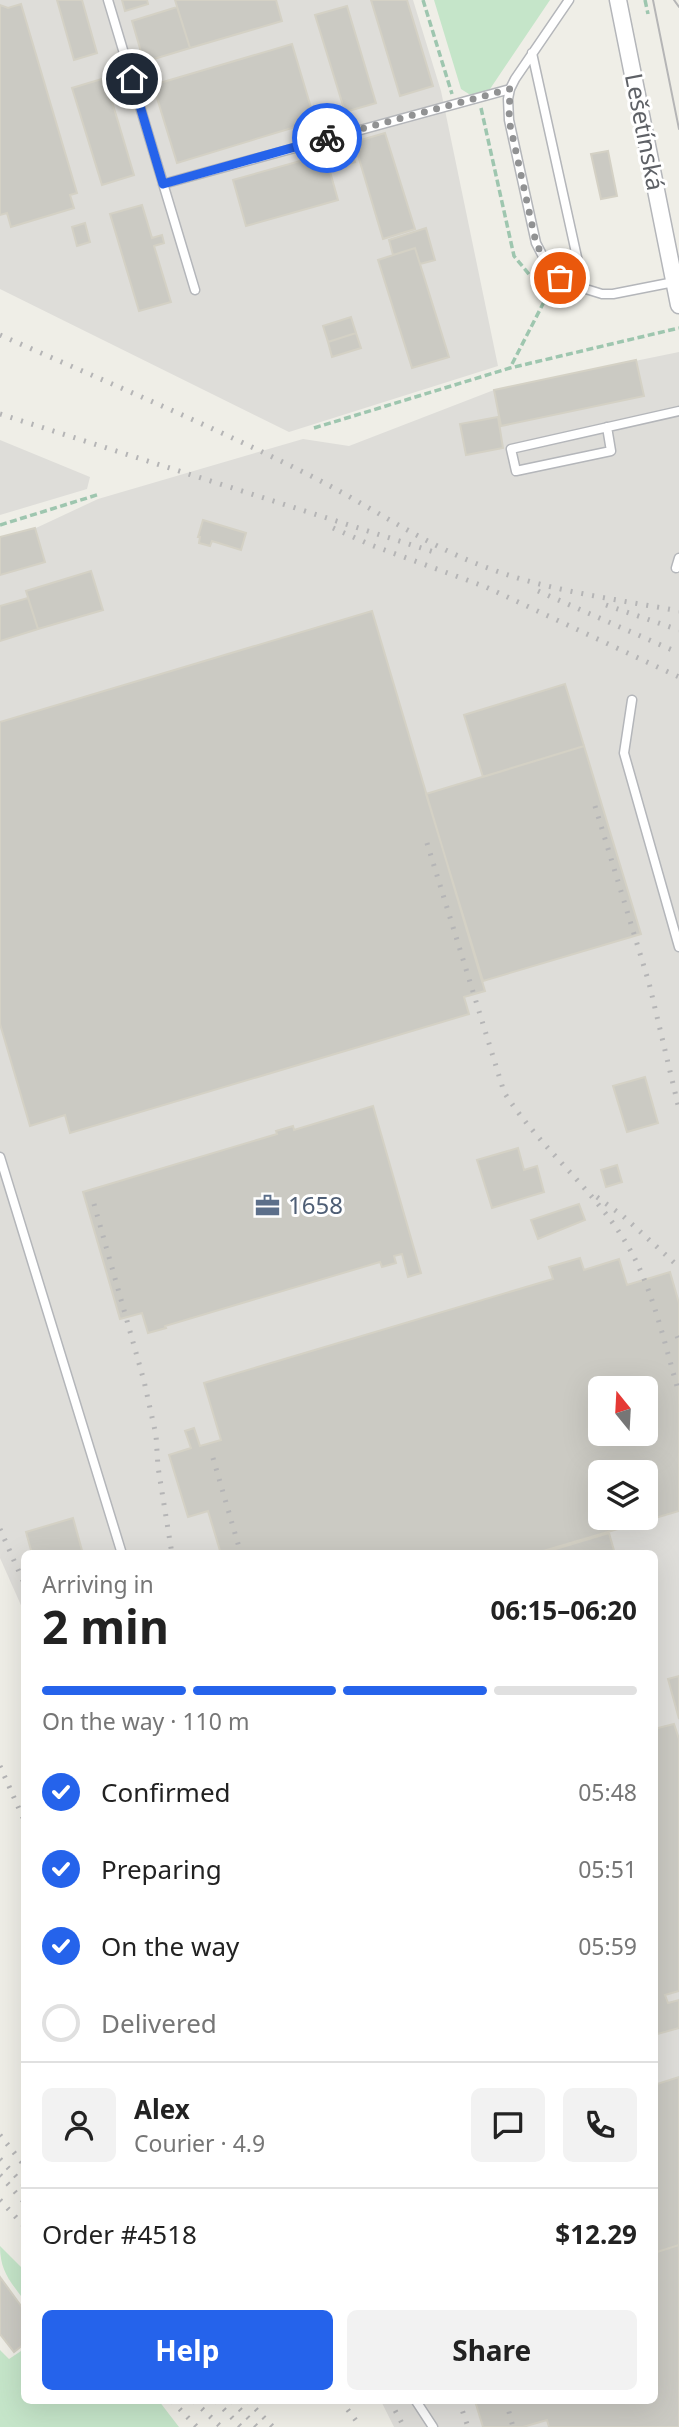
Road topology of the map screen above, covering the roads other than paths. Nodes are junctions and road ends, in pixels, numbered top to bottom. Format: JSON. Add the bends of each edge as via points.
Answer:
{"nodes":[{"id":1,"x":108,"y":0,"type":"edge"},
{"id":2,"x":569,"y":0,"type":"edge"},
{"id":3,"x":618,"y":0,"type":"edge"},
{"id":4,"x":533,"y":53,"type":"junction"},
{"id":5,"x":510,"y":89,"type":"junction"},
{"id":6,"x":163,"y":184,"type":"junction"},
{"id":7,"x":674,"y":282,"type":"junction"},
{"id":8,"x":584,"y":289,"type":"junction"},
{"id":9,"x":194,"y":290,"type":"dead end"},
{"id":10,"x":679,"y":305,"type":"edge"},
{"id":11,"x":679,"y":411,"type":"edge"},
{"id":12,"x":607,"y":427,"type":"junction"},
{"id":13,"x":679,"y":558,"type":"edge"},
{"id":14,"x":676,"y":568,"type":"dead end"},
{"id":15,"x":632,"y":700,"type":"dead end"},
{"id":16,"x":679,"y":947,"type":"edge"},
{"id":17,"x":0,"y":1157,"type":"edge"},
{"id":18,"x":121,"y":1550,"type":"edge"},
{"id":19,"x":418,"y":2404,"type":"edge"},
{"id":20,"x":433,"y":2427,"type":"edge"}],
"edges":[{"from":1,"to":6,"type":"lane"},
{"from":2,"to":4,"type":"lane"},
{"from":3,"to":7,"type":"street","name":"Lešetínská"},
{"from":4,"to":5,"type":"lane"},
{"from":4,"to":8,"type":"lane"},
{"from":5,"to":6,"type":"lane"},
{"from":5,"to":8,"type":"lane","via":[[509,120],[536,243],[550,270]]},
{"from":6,"to":9,"type":"lane"},
{"from":7,"to":8,"type":"lane","via":[[613,294]]},
{"from":7,"to":10,"type":"street","name":"Lešetínská"},
{"from":11,"to":12,"type":"lane"},
{"from":12,"to":12,"type":"lane","via":[[511,449],[516,471],[611,451]]},
{"from":13,"to":14,"type":"lane"},
{"from":15,"to":16,"type":"lane","via":[[624,752]]},
{"from":17,"to":18,"type":"lane"},
{"from":19,"to":20,"type":"lane"}]}
